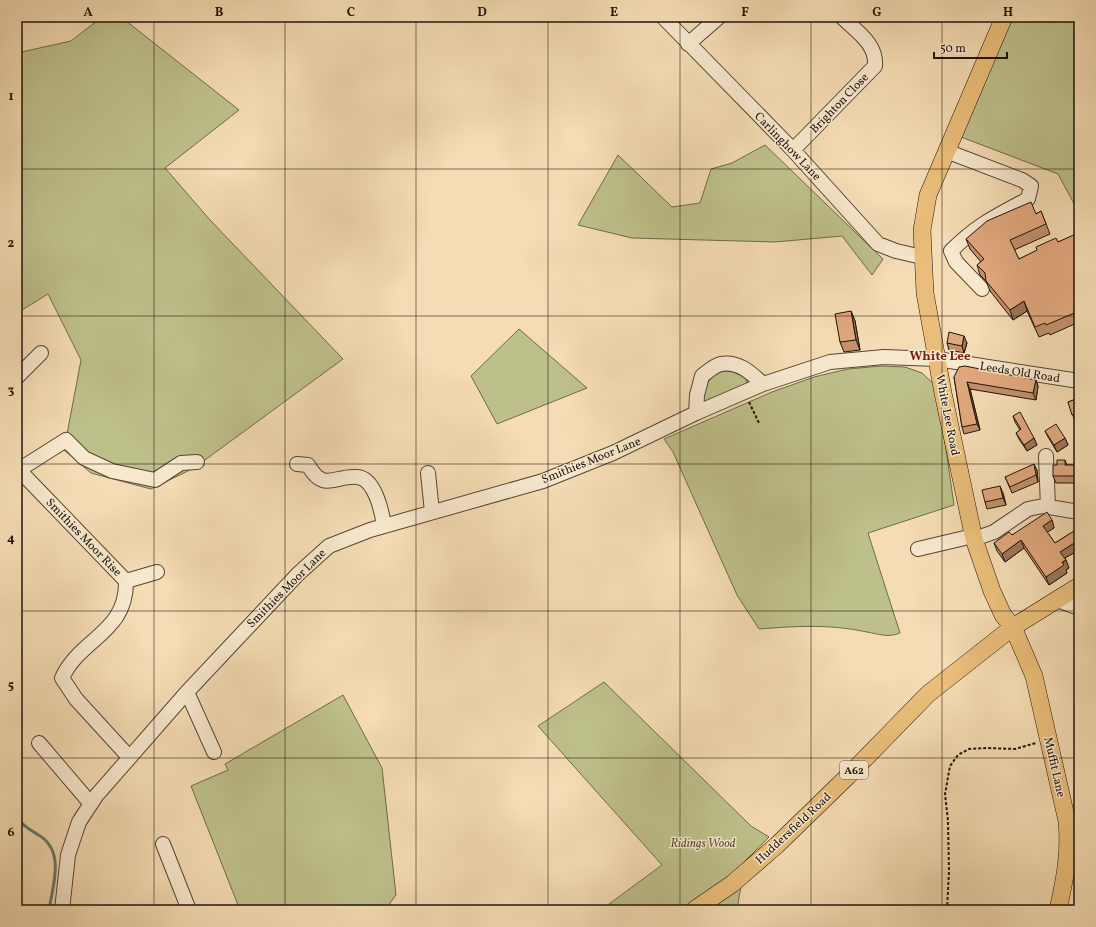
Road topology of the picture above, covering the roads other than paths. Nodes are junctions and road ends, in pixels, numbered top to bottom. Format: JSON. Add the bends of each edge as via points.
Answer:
{"nodes":[{"id":1,"x":663,"y":17,"type":"edge"},
{"id":2,"x":719,"y":17,"type":"edge"},
{"id":3,"x":842,"y":17,"type":"edge"},
{"id":4,"x":1004,"y":17,"type":"edge"},
{"id":5,"x":688,"y":44,"type":"junction"},
{"id":6,"x":793,"y":150,"type":"junction"},
{"id":7,"x":946,"y":151,"type":"junction"},
{"id":8,"x":922,"y":257,"type":"junction"},
{"id":9,"x":982,"y":289,"type":"dead end"},
{"id":10,"x":41,"y":353,"type":"dead end"},
{"id":11,"x":937,"y":359,"type":"junction"},
{"id":12,"x":17,"y":376,"type":"edge"},
{"id":13,"x":1079,"y":381,"type":"edge"},
{"id":14,"x":763,"y":384,"type":"junction"},
{"id":15,"x":696,"y":413,"type":"junction"},
{"id":16,"x":1046,"y":456,"type":"dead end"},
{"id":17,"x":197,"y":462,"type":"dead end"},
{"id":18,"x":297,"y":464,"type":"dead end"},
{"id":19,"x":18,"y":470,"type":"edge"},
{"id":20,"x":428,"y":473,"type":"dead end"},
{"id":21,"x":1048,"y":507,"type":"junction"},
{"id":22,"x":432,"y":512,"type":"junction"},
{"id":23,"x":1079,"y":512,"type":"edge"},
{"id":24,"x":384,"y":526,"type":"junction"},
{"id":25,"x":973,"y":537,"type":"junction"},
{"id":26,"x":918,"y":549,"type":"dead end"},
{"id":27,"x":157,"y":572,"type":"dead end"},
{"id":28,"x":126,"y":581,"type":"junction"},
{"id":29,"x":1079,"y":586,"type":"edge"},
{"id":30,"x":1057,"y":600,"type":"junction"},
{"id":31,"x":1079,"y":608,"type":"edge"},
{"id":32,"x":1013,"y":628,"type":"junction"},
{"id":33,"x":187,"y":692,"type":"junction"},
{"id":34,"x":39,"y":742,"type":"dead end"},
{"id":35,"x":214,"y":752,"type":"dead end"},
{"id":36,"x":129,"y":756,"type":"junction"},
{"id":37,"x":91,"y":804,"type":"junction"},
{"id":38,"x":163,"y":844,"type":"dead end"},
{"id":39,"x":62,"y":910,"type":"edge"},
{"id":40,"x":190,"y":910,"type":"edge"},
{"id":41,"x":694,"y":910,"type":"edge"},
{"id":42,"x":1058,"y":910,"type":"edge"}],
"edges":[{"from":1,"to":5,"type":"street","name":"Carlinghow Lane"},
{"from":2,"to":5,"type":"street"},
{"from":3,"to":6,"type":"street","name":"Brighton Close","via":[[871,46],[876,56],[874,66]]},
{"from":4,"to":7,"type":"main road","name":"White Lee Road"},
{"from":5,"to":6,"type":"street","name":"Carlinghow Lane"},
{"from":6,"to":8,"type":"street","name":"Carlinghow Lane","via":[[878,244]]},
{"from":7,"to":8,"type":"main road","name":"White Lee Road","via":[[928,196],[922,230]]},
{"from":7,"to":9,"type":"street","via":[[1022,180],[1031,186],[1028,199],[990,218],[951,252],[956,262]]},
{"from":8,"to":11,"type":"main road","name":"White Lee Road","via":[[925,293]]},
{"from":10,"to":12,"type":"street"},
{"from":11,"to":13,"type":"street","name":"Leeds Old Road"},
{"from":11,"to":14,"type":"street","name":"Smithies Moor Lane","via":[[884,357],[830,362]]},
{"from":11,"to":25,"type":"main road","name":"White Lee Road"},
{"from":14,"to":15,"type":"street","name":"Smithies Moor Lane"},
{"from":14,"to":15,"type":"street","via":[[741,366],[720,364],[702,376]]},
{"from":15,"to":22,"type":"street","name":"Smithies Moor Lane","via":[[613,454],[543,481]]},
{"from":16,"to":21,"type":"street"},
{"from":17,"to":19,"type":"street","via":[[182,463],[155,480],[112,471],[84,458],[66,440]]},
{"from":18,"to":24,"type":"street","via":[[308,465],[319,479],[329,482],[357,477],[366,480],[377,496]]},
{"from":19,"to":28,"type":"street","name":"Smithies Moor Rise"},
{"from":20,"to":22,"type":"street"},
{"from":21,"to":23,"type":"street"},
{"from":21,"to":25,"type":"street","via":[[1028,509],[994,532]]},
{"from":22,"to":24,"type":"street","name":"Smithies Moor Lane"},
{"from":24,"to":33,"type":"street","name":"Smithies Moor Lane","via":[[329,546],[298,574]]},
{"from":25,"to":26,"type":"street"},
{"from":25,"to":32,"type":"main road","name":"White Lee Road","via":[[992,591],[1003,615]]},
{"from":27,"to":28,"type":"street"},
{"from":28,"to":36,"type":"street","name":"Smithies Moor Rise","via":[[126,592],[120,612],[112,625],[67,667],[62,678],[76,699]]},
{"from":29,"to":30,"type":"main road","number":"A62"},
{"from":30,"to":31,"type":"street"},
{"from":30,"to":32,"type":"main road","number":"A62"},
{"from":32,"to":41,"type":"main road","name":"Huddersfield Road","number":"A62","via":[[928,694],[777,844],[732,884]]},
{"from":32,"to":42,"type":"main road","name":"Muffit Lane","via":[[1034,676],[1068,821],[1068,866]]},
{"from":33,"to":35,"type":"street"},
{"from":33,"to":36,"type":"street","name":"Smithies Moor Lane"},
{"from":34,"to":37,"type":"street"},
{"from":36,"to":37,"type":"street","name":"Smithies Moor Lane"},
{"from":37,"to":39,"type":"street","name":"Smithies Moor Lane","via":[[79,822],[68,855]]},
{"from":38,"to":40,"type":"street"}]}
